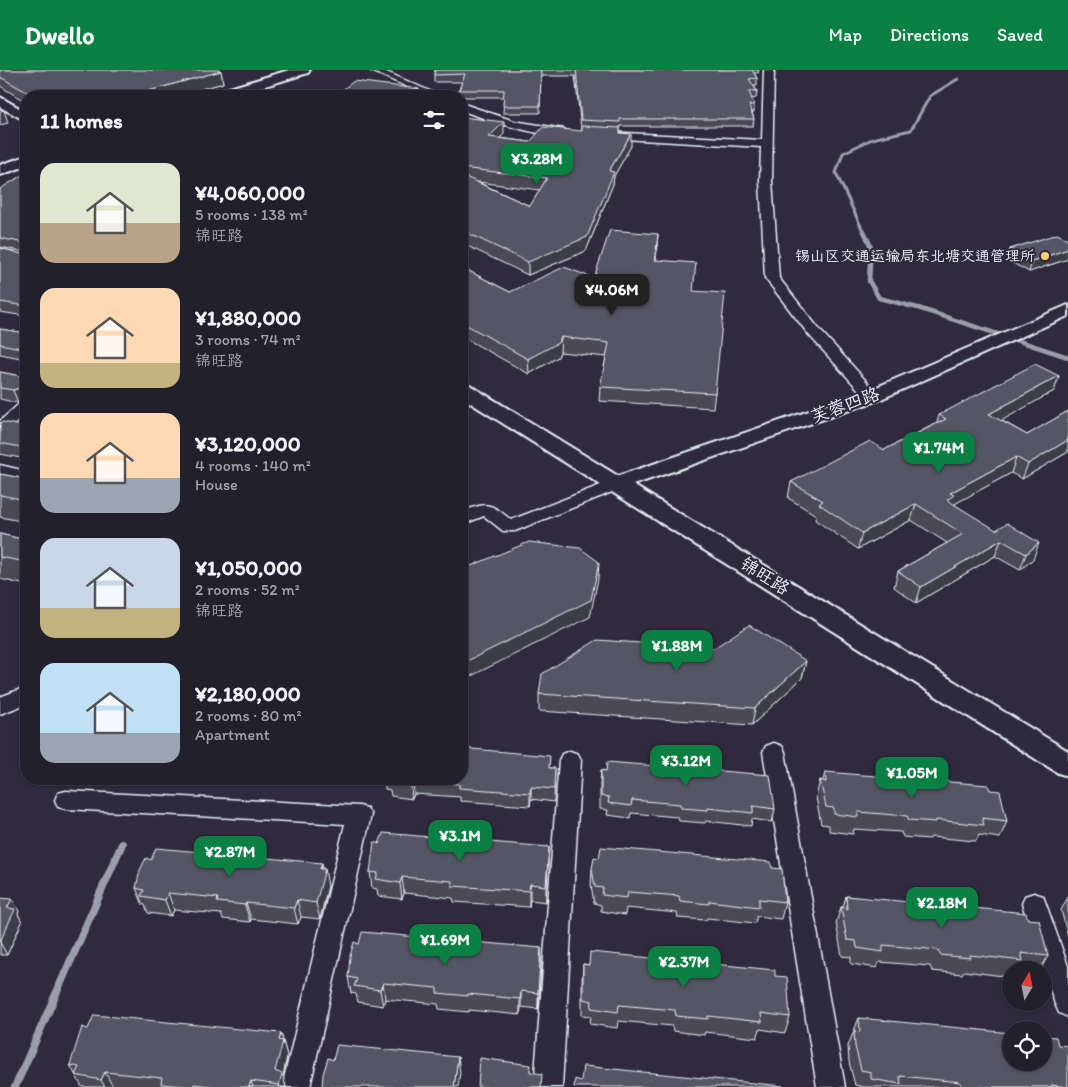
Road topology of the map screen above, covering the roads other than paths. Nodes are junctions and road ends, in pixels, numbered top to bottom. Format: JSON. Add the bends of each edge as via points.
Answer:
{"nodes":[{"id":1,"x":304,"y":70,"type":"edge"},
{"id":2,"x":317,"y":70,"type":"edge"},
{"id":3,"x":374,"y":70,"type":"edge"},
{"id":4,"x":769,"y":70,"type":"edge"},
{"id":5,"x":238,"y":90,"type":"edge"},
{"id":6,"x":252,"y":90,"type":"edge"},
{"id":7,"x":422,"y":90,"type":"edge"},
{"id":8,"x":0,"y":101,"type":"edge"},
{"id":9,"x":468,"y":109,"type":"edge"},
{"id":10,"x":20,"y":113,"type":"edge"},
{"id":11,"x":574,"y":133,"type":"edge"},
{"id":12,"x":593,"y":134,"type":"edge"},
{"id":13,"x":767,"y":144,"type":"junction"},
{"id":14,"x":20,"y":158,"type":"edge"},
{"id":15,"x":20,"y":164,"type":"edge"},
{"id":16,"x":0,"y":165,"type":"edge"},
{"id":17,"x":0,"y":170,"type":"edge"},
{"id":18,"x":1068,"y":310,"type":"edge"},
{"id":19,"x":468,"y":392,"type":"edge"},
{"id":20,"x":872,"y":396,"type":"junction"},
{"id":21,"x":20,"y":412,"type":"edge"},
{"id":22,"x":0,"y":430,"type":"edge"},
{"id":23,"x":0,"y":470,"type":"edge"},
{"id":24,"x":20,"y":475,"type":"edge"},
{"id":25,"x":616,"y":484,"type":"junction"},
{"id":26,"x":468,"y":515,"type":"edge"},
{"id":27,"x":20,"y":698,"type":"edge"},
{"id":28,"x":0,"y":706,"type":"edge"},
{"id":29,"x":774,"y":752,"type":"dead end"},
{"id":30,"x":570,"y":760,"type":"dead end"},
{"id":31,"x":1068,"y":765,"type":"edge"},
{"id":32,"x":66,"y":800,"type":"dead end"},
{"id":33,"x":1034,"y":904,"type":"dead end"},
{"id":34,"x":1068,"y":1004,"type":"edge"},
{"id":35,"x":296,"y":1087,"type":"edge"},
{"id":36,"x":548,"y":1087,"type":"edge"},
{"id":37,"x":831,"y":1087,"type":"edge"}],
"edges":[{"from":1,"to":5,"type":"main road"},
{"from":2,"to":6,"type":"main road"},
{"from":3,"to":7,"type":"street"},
{"from":4,"to":13,"type":"street"},
{"from":8,"to":10,"type":"street"},
{"from":9,"to":11,"type":"street","via":[[504,123]]},
{"from":12,"to":13,"type":"street"},
{"from":13,"to":20,"type":"street","via":[[772,278],[814,332]]},
{"from":14,"to":16,"type":"main road"},
{"from":15,"to":17,"type":"main road"},
{"from":18,"to":20,"type":"street","name":"芙蓉四路"},
{"from":19,"to":25,"type":"street","name":"锦旺路"},
{"from":20,"to":25,"type":"street","name":"芙蓉四路"},
{"from":21,"to":22,"type":"street"},
{"from":23,"to":24,"type":"street"},
{"from":25,"to":26,"type":"street","via":[[509,526],[486,509]]},
{"from":25,"to":31,"type":"street","name":"锦旺路"},
{"from":27,"to":28,"type":"street"},
{"from":29,"to":37,"type":"street"},
{"from":30,"to":36,"type":"street"},
{"from":32,"to":35,"type":"street","via":[[359,815]]},
{"from":33,"to":34,"type":"street"}]}
